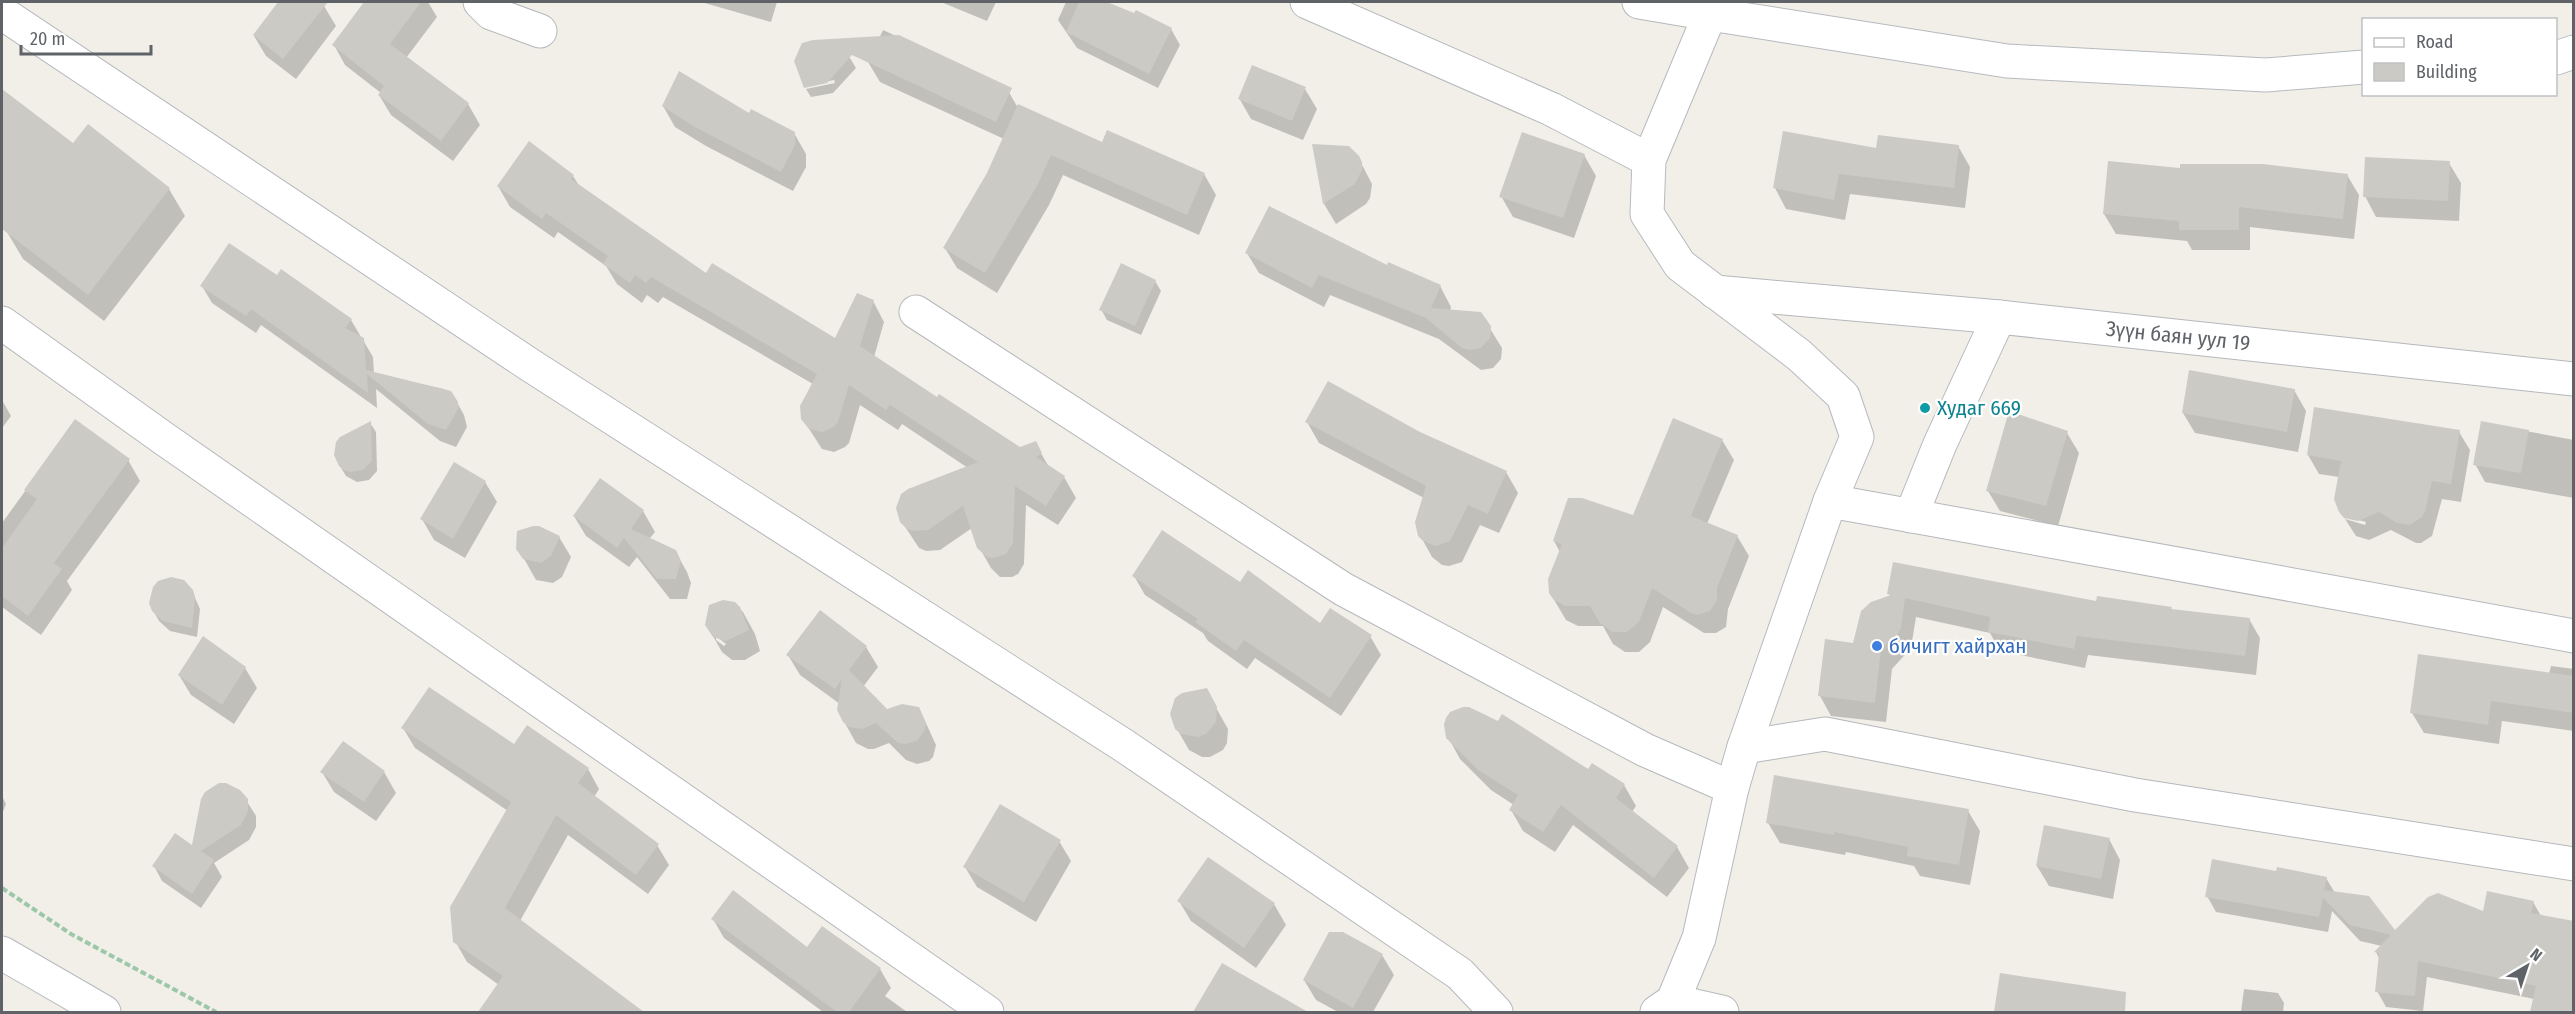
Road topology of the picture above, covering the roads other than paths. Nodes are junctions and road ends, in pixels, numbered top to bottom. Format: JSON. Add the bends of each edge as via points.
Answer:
{"nodes":[{"id":1,"x":480,"y":2,"type":"edge"},
{"id":2,"x":1307,"y":2,"type":"edge"},
{"id":3,"x":1639,"y":2,"type":"edge"},
{"id":4,"x":1712,"y":8,"type":"edge"},
{"id":5,"x":2,"y":13,"type":"edge"},
{"id":6,"x":540,"y":31,"type":"dead end"},
{"id":7,"x":2574,"y":52,"type":"edge"},
{"id":8,"x":2557,"y":58,"type":"edge"},
{"id":9,"x":2362,"y":67,"type":"edge"},
{"id":10,"x":1649,"y":160,"type":"junction"},
{"id":11,"x":1715,"y":291,"type":"junction"},
{"id":12,"x":916,"y":312,"type":"dead end"},
{"id":13,"x":1999,"y":316,"type":"junction"},
{"id":14,"x":2,"y":323,"type":"edge"},
{"id":15,"x":2574,"y":379,"type":"edge"},
{"id":16,"x":1830,"y":501,"type":"junction"},
{"id":17,"x":1911,"y":516,"type":"junction"},
{"id":18,"x":2574,"y":636,"type":"edge"},
{"id":19,"x":1744,"y":747,"type":"junction"},
{"id":20,"x":1732,"y":788,"type":"junction"},
{"id":21,"x":2574,"y":864,"type":"edge"},
{"id":22,"x":2,"y":953,"type":"edge"},
{"id":23,"x":1665,"y":1007,"type":"edge"},
{"id":24,"x":104,"y":1012,"type":"edge"},
{"id":25,"x":987,"y":1012,"type":"edge"},
{"id":26,"x":1496,"y":1012,"type":"edge"},
{"id":27,"x":1722,"y":1012,"type":"edge"}],
"edges":[{"from":1,"to":6,"type":"street","via":[[491,13]]},
{"from":2,"to":10,"type":"street","via":[[1551,109]]},
{"from":3,"to":4,"type":"street"},
{"from":4,"to":9,"type":"street","via":[[2007,62],[2266,75]]},
{"from":4,"to":10,"type":"street"},
{"from":5,"to":26,"type":"street","via":[[530,365],[1123,746],[1460,974]]},
{"from":7,"to":8,"type":"street"},
{"from":10,"to":11,"type":"street","via":[[1647,214],[1680,265]]},
{"from":11,"to":13,"type":"street","name":"Зүүн баян уул 19"},
{"from":11,"to":16,"type":"street","via":[[1799,355],[1843,396],[1857,437]]},
{"from":12,"to":20,"type":"street","via":[[1343,589],[1645,750]]},
{"from":13,"to":15,"type":"street","name":"Зүүн баян уул 19"},
{"from":13,"to":17,"type":"street"},
{"from":14,"to":25,"type":"street"},
{"from":16,"to":17,"type":"street"},
{"from":16,"to":19,"type":"street"},
{"from":17,"to":18,"type":"street"},
{"from":19,"to":20,"type":"street"},
{"from":19,"to":21,"type":"street","via":[[1825,734],[2135,795]]},
{"from":20,"to":23,"type":"street","via":[[1699,938]]},
{"from":22,"to":24,"type":"street"},
{"from":23,"to":27,"type":"street"}]}
